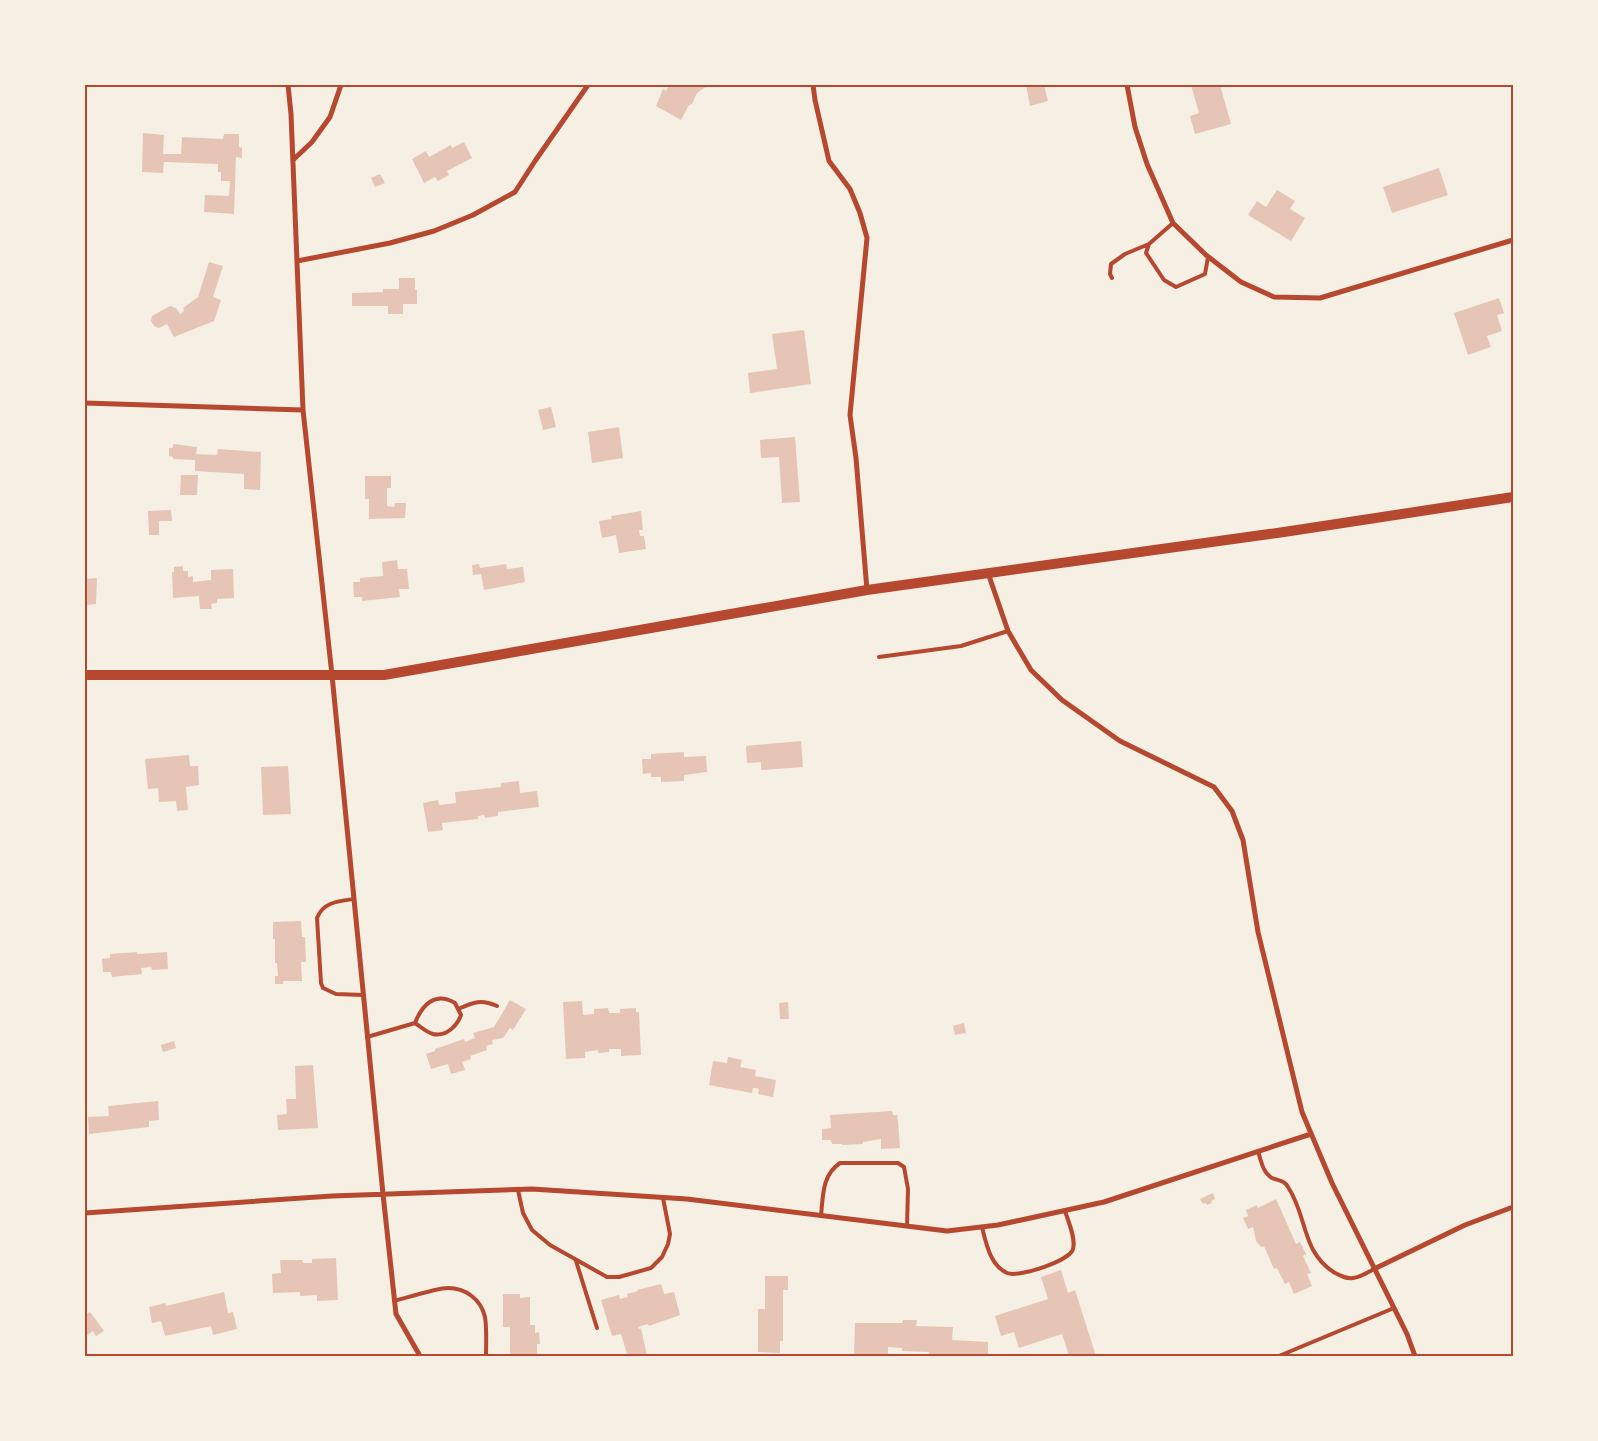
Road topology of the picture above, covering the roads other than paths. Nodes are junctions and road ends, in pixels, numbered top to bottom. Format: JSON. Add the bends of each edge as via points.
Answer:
{"nodes":[{"id":1,"x":288,"y":85,"type":"edge"},
{"id":2,"x":341,"y":85,"type":"edge"},
{"id":3,"x":588,"y":85,"type":"edge"},
{"id":4,"x":813,"y":85,"type":"edge"},
{"id":5,"x":1128,"y":85,"type":"edge"},
{"id":6,"x":293,"y":160,"type":"junction"},
{"id":7,"x":1173,"y":223,"type":"junction"},
{"id":8,"x":1513,"y":240,"type":"edge"},
{"id":9,"x":1149,"y":244,"type":"junction"},
{"id":10,"x":1208,"y":257,"type":"junction"},
{"id":11,"x":297,"y":261,"type":"junction"},
{"id":12,"x":1112,"y":278,"type":"dead end"},
{"id":13,"x":85,"y":403,"type":"edge"},
{"id":14,"x":303,"y":410,"type":"junction"},
{"id":15,"x":1513,"y":497,"type":"edge"},
{"id":16,"x":988,"y":572,"type":"junction"},
{"id":17,"x":867,"y":590,"type":"junction"},
{"id":18,"x":1008,"y":631,"type":"junction"},
{"id":19,"x":879,"y":657,"type":"dead end"},
{"id":20,"x":85,"y":675,"type":"edge"},
{"id":21,"x":332,"y":675,"type":"junction"},
{"id":22,"x":354,"y":899,"type":"junction"},
{"id":23,"x":363,"y":996,"type":"junction"},
{"id":24,"x":497,"y":1006,"type":"dead end"},
{"id":25,"x":458,"y":1009,"type":"junction"},
{"id":26,"x":415,"y":1023,"type":"junction"},
{"id":27,"x":367,"y":1037,"type":"junction"},
{"id":28,"x":1311,"y":1134,"type":"junction"},
{"id":29,"x":1258,"y":1151,"type":"junction"},
{"id":30,"x":518,"y":1190,"type":"junction"},
{"id":31,"x":383,"y":1194,"type":"junction"},
{"id":32,"x":664,"y":1198,"type":"junction"},
{"id":33,"x":1513,"y":1207,"type":"edge"},
{"id":34,"x":1065,"y":1211,"type":"junction"},
{"id":35,"x":85,"y":1213,"type":"edge"},
{"id":36,"x":821,"y":1216,"type":"junction"},
{"id":37,"x":907,"y":1226,"type":"junction"},
{"id":38,"x":982,"y":1227,"type":"junction"},
{"id":39,"x":576,"y":1261,"type":"junction"},
{"id":40,"x":1374,"y":1269,"type":"junction"},
{"id":41,"x":394,"y":1301,"type":"junction"},
{"id":42,"x":1394,"y":1308,"type":"junction"},
{"id":43,"x":597,"y":1328,"type":"dead end"},
{"id":44,"x":420,"y":1356,"type":"edge"},
{"id":45,"x":486,"y":1356,"type":"edge"},
{"id":46,"x":1279,"y":1356,"type":"edge"},
{"id":47,"x":1415,"y":1356,"type":"edge"}],
"edges":[{"from":1,"to":6,"type":"street"},
{"from":2,"to":6,"type":"street","via":[[330,117],[312,142]]},
{"from":3,"to":11,"type":"street","via":[[515,192],[473,215],[434,231]]},
{"from":4,"to":17,"type":"street","via":[[829,161],[850,189],[867,238],[850,416]]},
{"from":5,"to":7,"type":"street","via":[[1135,127],[1147,164]]},
{"from":6,"to":11,"type":"street"},
{"from":7,"to":9,"type":"lane"},
{"from":7,"to":10,"type":"street"},
{"from":8,"to":10,"type":"street","via":[[1320,298],[1274,297],[1241,282]]},
{"from":9,"to":10,"type":"lane","via":[[1146,253],[1164,280],[1176,287],[1205,274]]},
{"from":9,"to":12,"type":"lane","via":[[1111,264]]},
{"from":11,"to":14,"type":"street"},
{"from":13,"to":14,"type":"street"},
{"from":14,"to":21,"type":"street"},
{"from":15,"to":16,"type":"main road"},
{"from":16,"to":17,"type":"main road"},
{"from":16,"to":18,"type":"street"},
{"from":17,"to":21,"type":"main road","via":[[384,675]]},
{"from":18,"to":19,"type":"lane","via":[[961,646]]},
{"from":18,"to":28,"type":"street","via":[[1030,670],[1062,700],[1120,741],[1214,788],[1232,811],[1243,840],[1262,951],[1302,1112]]},
{"from":20,"to":21,"type":"main road"},
{"from":21,"to":22,"type":"street"},
{"from":22,"to":23,"type":"street"},
{"from":22,"to":23,"type":"lane","via":[[331,903],[317,918],[321,983],[323,988],[336,994]]},
{"from":23,"to":27,"type":"street"},
{"from":24,"to":25,"type":"lane","via":[[486,1001]]},
{"from":25,"to":26,"type":"lane","via":[[450,1000],[433,1000],[426,1004]]},
{"from":25,"to":26,"type":"lane","via":[[461,1015],[458,1022],[447,1032],[440,1034],[425,1030]]},
{"from":26,"to":27,"type":"lane"},
{"from":27,"to":31,"type":"street"},
{"from":28,"to":29,"type":"street"},
{"from":28,"to":40,"type":"street"},
{"from":29,"to":34,"type":"street","via":[[1104,1202]]},
{"from":29,"to":40,"type":"lane","via":[[1271,1178],[1287,1185],[1317,1258],[1328,1269],[1351,1279]]},
{"from":30,"to":31,"type":"street"},
{"from":30,"to":32,"type":"street"},
{"from":30,"to":39,"type":"lane","via":[[523,1213],[532,1230]]},
{"from":31,"to":35,"type":"street"},
{"from":31,"to":41,"type":"street"},
{"from":32,"to":36,"type":"street"},
{"from":32,"to":39,"type":"lane","via":[[670,1234],[662,1257],[651,1268],[607,1277]]},
{"from":33,"to":40,"type":"street","via":[[1465,1225]]},
{"from":34,"to":38,"type":"street"},
{"from":34,"to":38,"type":"lane","via":[[1074,1248],[1071,1254],[1062,1260],[1017,1274],[1009,1274],[999,1268],[989,1254]]},
{"from":36,"to":37,"type":"street"},
{"from":36,"to":37,"type":"lane","via":[[827,1176],[840,1162],[898,1162],[904,1167],[908,1189]]},
{"from":37,"to":38,"type":"street","via":[[947,1231]]},
{"from":39,"to":43,"type":"lane"},
{"from":40,"to":42,"type":"street"},
{"from":41,"to":44,"type":"street","via":[[396,1314]]},
{"from":41,"to":45,"type":"lane","via":[[447,1288],[475,1297],[485,1318]]},
{"from":42,"to":46,"type":"lane"},
{"from":42,"to":47,"type":"street"}]}
